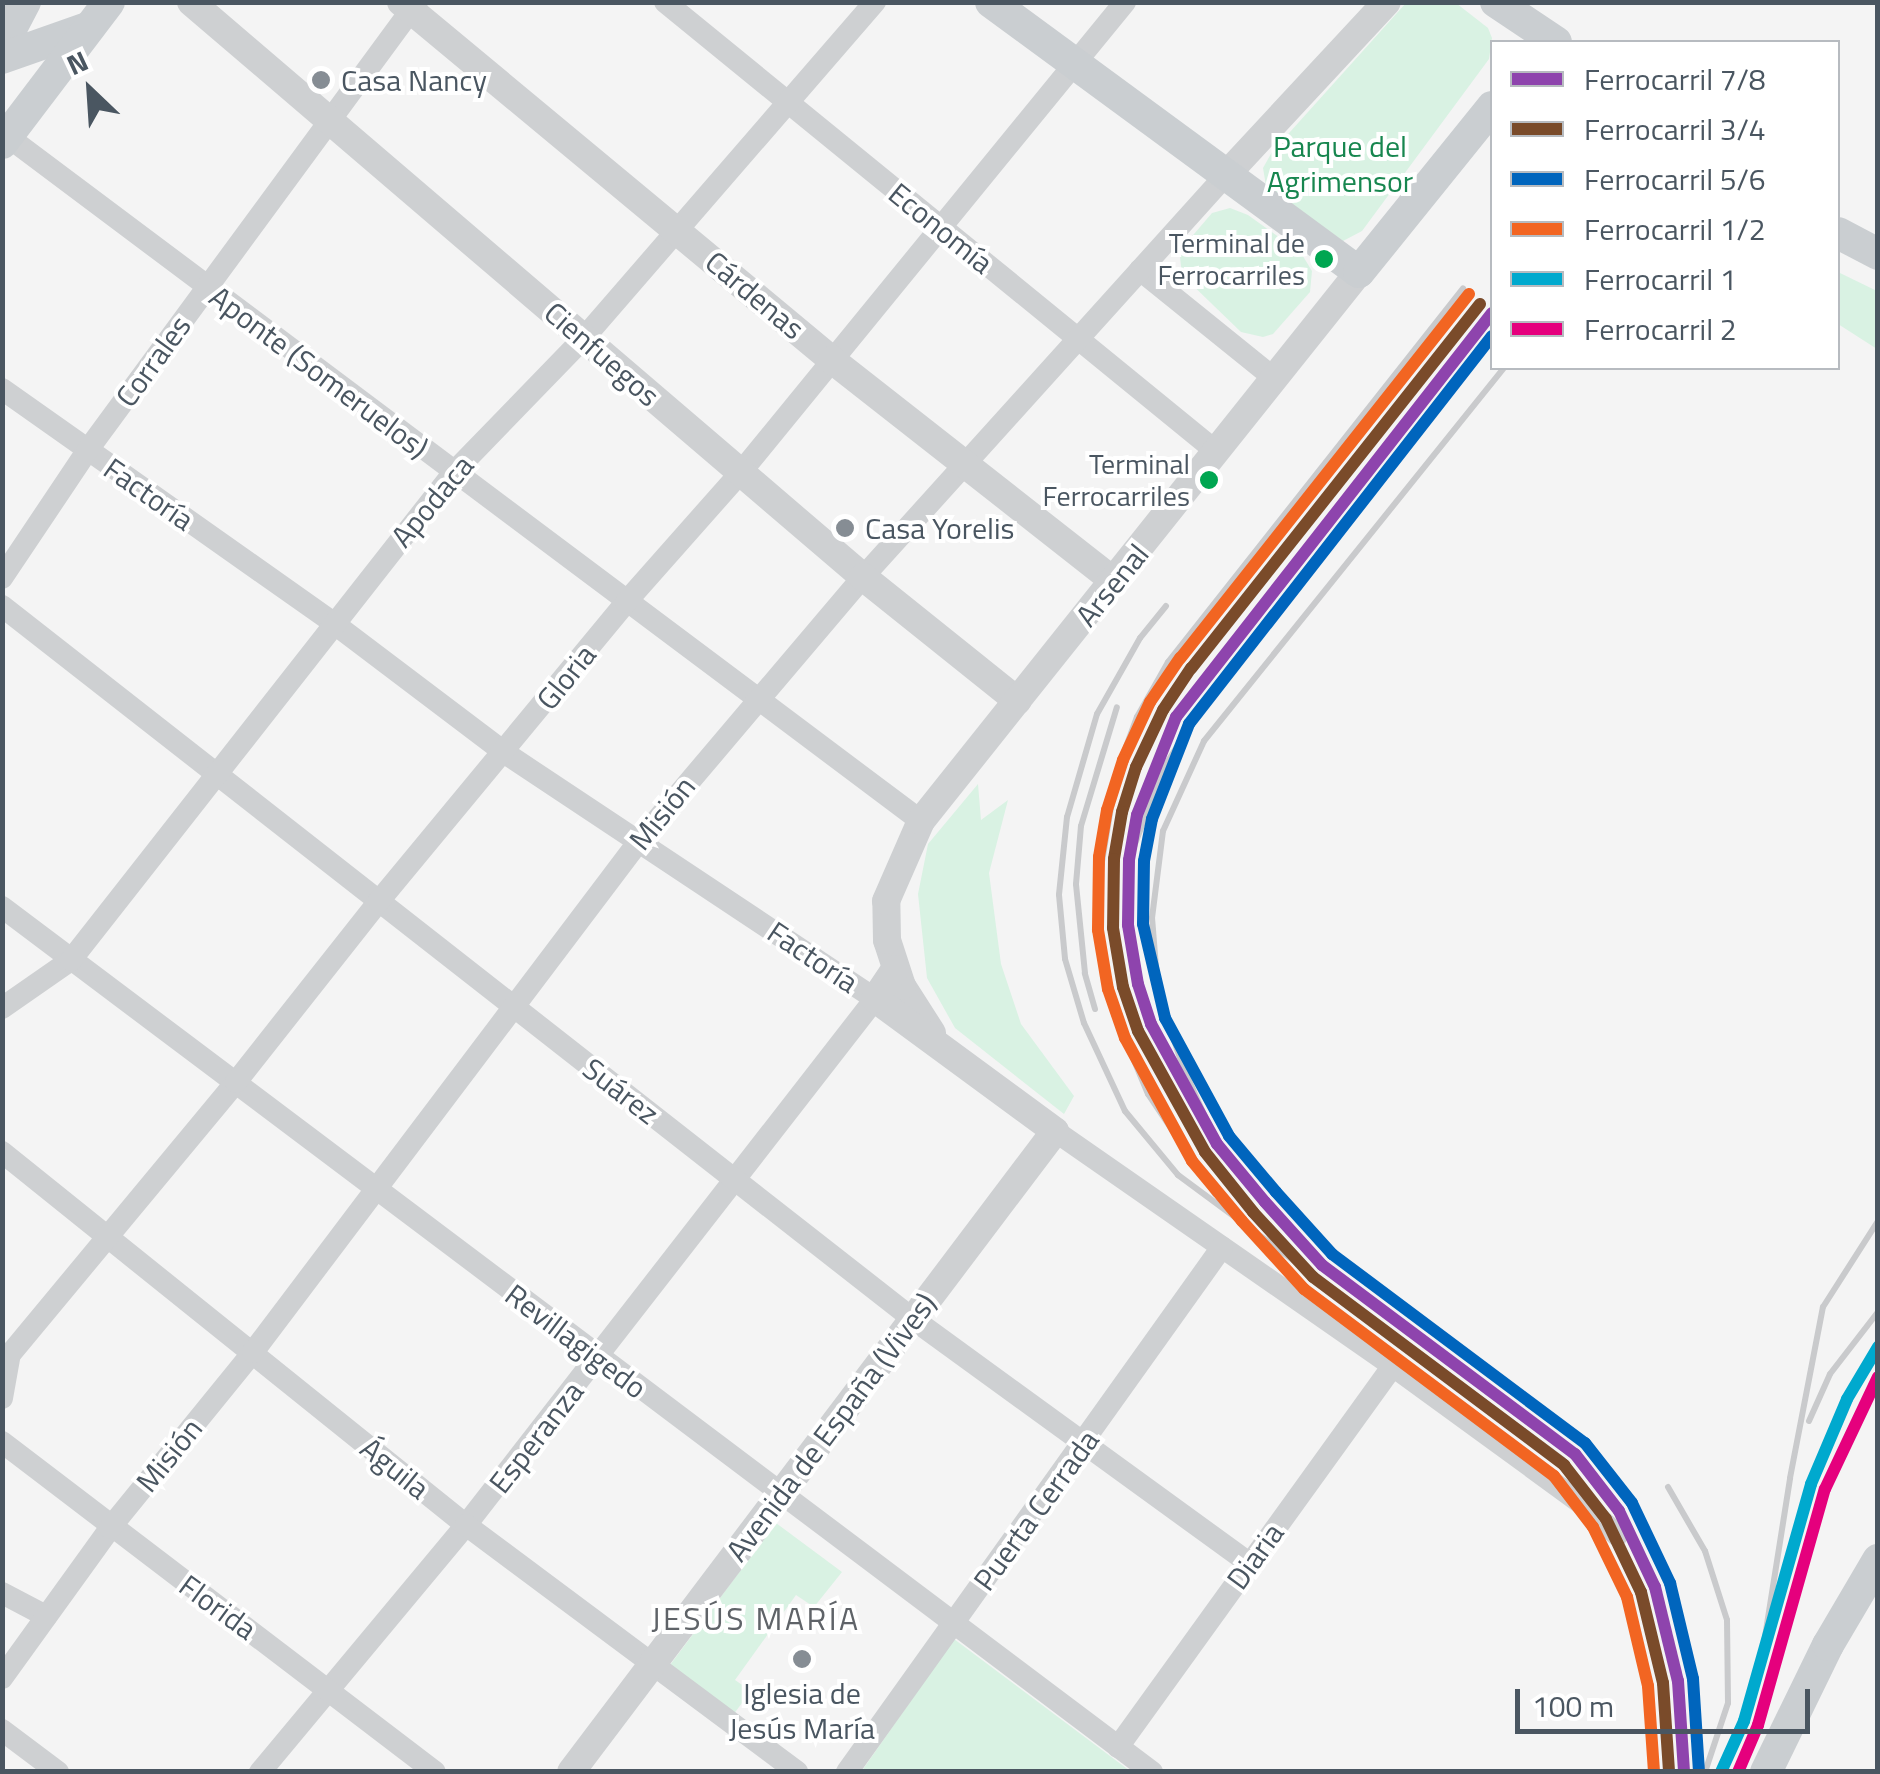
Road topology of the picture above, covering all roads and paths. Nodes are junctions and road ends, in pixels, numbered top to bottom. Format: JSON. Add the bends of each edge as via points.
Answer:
{"nodes":[{"id":1,"x":25,"y":2,"type":"edge"},
{"id":2,"x":109,"y":2,"type":"edge"},
{"id":3,"x":191,"y":2,"type":"edge"},
{"id":4,"x":666,"y":2,"type":"edge"},
{"id":5,"x":875,"y":2,"type":"edge"},
{"id":6,"x":991,"y":2,"type":"edge"},
{"id":7,"x":1125,"y":2,"type":"edge"},
{"id":8,"x":1386,"y":2,"type":"edge"},
{"id":9,"x":1496,"y":2,"type":"edge"},
{"id":10,"x":410,"y":5,"type":"edge"},
{"id":11,"x":87,"y":28,"type":"junction"},
{"id":12,"x":1549,"y":40,"type":"edge"},
{"id":13,"x":2,"y":46,"type":"edge"},
{"id":14,"x":2,"y":58,"type":"edge"},
{"id":15,"x":1074,"y":63,"type":"junction"},
{"id":16,"x":788,"y":103,"type":"junction"},
{"id":17,"x":1490,"y":109,"type":"edge"},
{"id":18,"x":329,"y":116,"type":"junction"},
{"id":19,"x":5,"y":139,"type":"edge"},
{"id":20,"x":1226,"y":175,"type":"junction"},
{"id":21,"x":938,"y":227,"type":"junction"},
{"id":22,"x":678,"y":229,"type":"junction"},
{"id":23,"x":1840,"y":234,"type":"edge"},
{"id":24,"x":1878,"y":254,"type":"edge"},
{"id":25,"x":1140,"y":270,"type":"junction"},
{"id":26,"x":1359,"y":272,"type":"junction"},
{"id":27,"x":206,"y":289,"type":"junction"},
{"id":28,"x":582,"y":339,"type":"junction"},
{"id":29,"x":1077,"y":339,"type":"junction"},
{"id":30,"x":832,"y":360,"type":"junction"},
{"id":31,"x":1276,"y":378,"type":"junction"},
{"id":32,"x":2,"y":389,"type":"edge"},
{"id":33,"x":87,"y":451,"type":"junction"},
{"id":34,"x":1217,"y":452,"type":"junction"},
{"id":35,"x":963,"y":464,"type":"junction"},
{"id":36,"x":454,"y":472,"type":"junction"},
{"id":37,"x":741,"y":472,"type":"junction"},
{"id":38,"x":864,"y":577,"type":"junction"},
{"id":39,"x":2,"y":578,"type":"edge"},
{"id":40,"x":1115,"y":582,"type":"junction"},
{"id":41,"x":626,"y":602,"type":"junction"},
{"id":42,"x":2,"y":606,"type":"edge"},
{"id":43,"x":332,"y":622,"type":"junction"},
{"id":44,"x":758,"y":697,"type":"junction"},
{"id":45,"x":1018,"y":701,"type":"junction"},
{"id":46,"x":505,"y":753,"type":"junction"},
{"id":47,"x":216,"y":771,"type":"junction"},
{"id":48,"x":922,"y":821,"type":"junction"},
{"id":49,"x":639,"y":841,"type":"junction"},
{"id":50,"x":379,"y":900,"type":"junction"},
{"id":51,"x":2,"y":906,"type":"edge"},
{"id":52,"x":71,"y":960,"type":"junction"},
{"id":53,"x":895,"y":969,"type":"junction"},
{"id":54,"x":875,"y":999,"type":"junction"},
{"id":55,"x":511,"y":1004,"type":"junction"},
{"id":56,"x":2,"y":1008,"type":"edge"},
{"id":57,"x":941,"y":1048,"type":"junction"},
{"id":58,"x":236,"y":1082,"type":"junction"},
{"id":59,"x":1055,"y":1131,"type":"junction"},
{"id":60,"x":2,"y":1152,"type":"edge"},
{"id":61,"x":736,"y":1180,"type":"junction"},
{"id":62,"x":374,"y":1188,"type":"junction"},
{"id":63,"x":107,"y":1237,"type":"junction"},
{"id":64,"x":1222,"y":1247,"type":"junction"},
{"id":65,"x":913,"y":1318,"type":"junction"},
{"id":66,"x":7,"y":1352,"type":"edge"},
{"id":67,"x":252,"y":1352,"type":"junction"},
{"id":68,"x":598,"y":1358,"type":"junction"},
{"id":69,"x":1393,"y":1366,"type":"junction"},
{"id":70,"x":2,"y":1398,"type":"edge"},
{"id":71,"x":2,"y":1442,"type":"edge"},
{"id":72,"x":1085,"y":1442,"type":"junction"},
{"id":73,"x":780,"y":1494,"type":"junction"},
{"id":74,"x":466,"y":1525,"type":"junction"},
{"id":75,"x":110,"y":1528,"type":"junction"},
{"id":76,"x":1617,"y":1535,"type":"dead end"},
{"id":77,"x":1878,"y":1560,"type":"edge"},
{"id":78,"x":1249,"y":1563,"type":"junction"},
{"id":79,"x":2,"y":1593,"type":"edge"},
{"id":80,"x":46,"y":1616,"type":"junction"},
{"id":81,"x":956,"y":1620,"type":"junction"},
{"id":82,"x":655,"y":1663,"type":"junction"},
{"id":83,"x":2,"y":1678,"type":"edge"},
{"id":84,"x":328,"y":1688,"type":"junction"},
{"id":85,"x":2,"y":1730,"type":"edge"},
{"id":86,"x":1118,"y":1747,"type":"junction"},
{"id":87,"x":58,"y":1772,"type":"edge"},
{"id":88,"x":260,"y":1772,"type":"edge"},
{"id":89,"x":435,"y":1772,"type":"edge"},
{"id":90,"x":572,"y":1772,"type":"edge"},
{"id":91,"x":797,"y":1772,"type":"edge"},
{"id":92,"x":847,"y":1772,"type":"edge"},
{"id":93,"x":1152,"y":1772,"type":"edge"},
{"id":94,"x":1766,"y":1772,"type":"edge"}],
"edges":[{"from":1,"to":13,"type":"main road"},
{"from":2,"to":11,"type":"main road"},
{"from":3,"to":18,"type":"street","name":"Cienfuegos"},
{"from":4,"to":16,"type":"street","name":"Economía"},
{"from":5,"to":16,"type":"street","name":"Apodaca"},
{"from":6,"to":15,"type":"main road"},
{"from":7,"to":15,"type":"street","name":"Gloria"},
{"from":8,"to":20,"type":"street","name":"Misión"},
{"from":9,"to":12,"type":"main road"},
{"from":10,"to":18,"type":"street","name":"Corrales"},
{"from":10,"to":22,"type":"street","name":"Cárdenas"},
{"from":11,"to":14,"type":"main road"},
{"from":11,"to":19,"type":"main road"},
{"from":15,"to":20,"type":"main road"},
{"from":15,"to":21,"type":"street","name":"Gloria"},
{"from":16,"to":21,"type":"street","name":"Economía"},
{"from":16,"to":22,"type":"street","name":"Apodaca"},
{"from":17,"to":26,"type":"main road","name":"Arsenal"},
{"from":18,"to":27,"type":"street","name":"Corrales"},
{"from":18,"to":28,"type":"street","name":"Cienfuegos"},
{"from":19,"to":27,"type":"street","name":"Aponte (Someruelos)"},
{"from":20,"to":25,"type":"street","name":"Misión"},
{"from":20,"to":26,"type":"main road"},
{"from":21,"to":29,"type":"street","name":"Economía"},
{"from":21,"to":30,"type":"street","name":"Gloria"},
{"from":22,"to":28,"type":"street","name":"Apodaca"},
{"from":22,"to":30,"type":"street","name":"Cárdenas"},
{"from":23,"to":24,"type":"main road"},
{"from":25,"to":29,"type":"street","name":"Misión"},
{"from":25,"to":31,"type":"street"},
{"from":26,"to":31,"type":"street","name":"Arsenal"},
{"from":27,"to":33,"type":"street","name":"Corrales"},
{"from":27,"to":36,"type":"street","name":"Aponte (Someruelos)"},
{"from":28,"to":36,"type":"street","name":"Apodaca"},
{"from":28,"to":37,"type":"street","name":"Cienfuegos"},
{"from":29,"to":34,"type":"street","name":"Economía"},
{"from":29,"to":35,"type":"street","name":"Misión"},
{"from":30,"to":35,"type":"street","name":"Cárdenas"},
{"from":30,"to":37,"type":"street","name":"Gloria"},
{"from":31,"to":34,"type":"street","name":"Arsenal"},
{"from":32,"to":33,"type":"street","name":"Factoría"},
{"from":33,"to":39,"type":"street","name":"Corrales"},
{"from":33,"to":43,"type":"street","name":"Factoría"},
{"from":34,"to":40,"type":"street","name":"Arsenal"},
{"from":35,"to":38,"type":"street","name":"Misión"},
{"from":35,"to":40,"type":"street","name":"Cárdenas"},
{"from":36,"to":41,"type":"street","name":"Aponte (Someruelos)"},
{"from":36,"to":43,"type":"street","name":"Apodaca"},
{"from":37,"to":38,"type":"street","name":"Cienfuegos"},
{"from":37,"to":41,"type":"street","name":"Gloria"},
{"from":38,"to":44,"type":"street","name":"Misión"},
{"from":38,"to":45,"type":"street","name":"Cienfuegos"},
{"from":40,"to":45,"type":"street","name":"Arsenal"},
{"from":41,"to":44,"type":"street","name":"Aponte (Someruelos)"},
{"from":41,"to":46,"type":"street","name":"Gloria"},
{"from":42,"to":47,"type":"street","name":"Suárez"},
{"from":43,"to":46,"type":"street","name":"Factoría"},
{"from":43,"to":47,"type":"street","name":"Apodaca"},
{"from":44,"to":48,"type":"street","name":"Aponte (Someruelos)"},
{"from":44,"to":49,"type":"street","name":"Misión"},
{"from":45,"to":48,"type":"street","name":"Arsenal"},
{"from":46,"to":49,"type":"street","name":"Factoría"},
{"from":46,"to":50,"type":"street","name":"Gloria"},
{"from":47,"to":50,"type":"street","name":"Suárez"},
{"from":47,"to":52,"type":"street","name":"Apodaca"},
{"from":48,"to":53,"type":"street","name":"Arsenal","via":[[886,901]]},
{"from":49,"to":54,"type":"street","name":"Factoría"},
{"from":49,"to":55,"type":"street","name":"Misión"},
{"from":50,"to":55,"type":"street","name":"Suárez"},
{"from":50,"to":58,"type":"street","name":"Gloria"},
{"from":51,"to":52,"type":"street","name":"Revillagigedo"},
{"from":52,"to":56,"type":"street","name":"Apodaca"},
{"from":52,"to":58,"type":"street","name":"Revillagigedo"},
{"from":53,"to":54,"type":"street"},
{"from":53,"to":57,"type":"street","name":"Arsenal"},
{"from":54,"to":57,"type":"street","name":"Factoría"},
{"from":54,"to":61,"type":"street","name":"Esperanza"},
{"from":55,"to":61,"type":"street","name":"Suárez"},
{"from":55,"to":62,"type":"street","name":"Misión"},
{"from":57,"to":59,"type":"street","name":"Factoría"},
{"from":58,"to":62,"type":"street","name":"Revillagigedo"},
{"from":58,"to":63,"type":"street","name":"Gloria"},
{"from":59,"to":64,"type":"street","name":"Factoría"},
{"from":59,"to":65,"type":"street","name":"Avenida de España (Vives)"},
{"from":60,"to":63,"type":"street","name":"Águila"},
{"from":61,"to":65,"type":"street","name":"Suárez"},
{"from":61,"to":68,"type":"street","name":"Esperanza"},
{"from":62,"to":67,"type":"street","name":"Misión"},
{"from":62,"to":68,"type":"street","name":"Revillagigedo"},
{"from":63,"to":66,"type":"street","name":"Gloria"},
{"from":63,"to":67,"type":"street","name":"Águila"},
{"from":64,"to":69,"type":"street","name":"Factoría"},
{"from":64,"to":72,"type":"street","name":"Puerta Cerrada"},
{"from":65,"to":72,"type":"street","name":"Suárez"},
{"from":65,"to":73,"type":"street","name":"Avenida de España (Vives)"},
{"from":66,"to":70,"type":"street","name":"Gloria"},
{"from":67,"to":74,"type":"street","name":"Águila"},
{"from":67,"to":75,"type":"street","name":"Misión"},
{"from":68,"to":73,"type":"street","name":"Revillagigedo"},
{"from":68,"to":74,"type":"street","name":"Esperanza"},
{"from":69,"to":76,"type":"street","name":"Factoría"},
{"from":69,"to":78,"type":"street","name":"Diaria"},
{"from":71,"to":75,"type":"street","name":"Florida"},
{"from":72,"to":78,"type":"street","name":"Suárez"},
{"from":72,"to":81,"type":"street","name":"Puerta Cerrada"},
{"from":73,"to":81,"type":"street","name":"Revillagigedo"},
{"from":73,"to":82,"type":"street","name":"Avenida de España (Vives)"},
{"from":74,"to":82,"type":"street","name":"Águila"},
{"from":74,"to":84,"type":"street","name":"Esperanza"},
{"from":75,"to":80,"type":"street","name":"Misión"},
{"from":75,"to":84,"type":"street","name":"Florida"},
{"from":77,"to":94,"type":"main road"},
{"from":78,"to":86,"type":"street","name":"Diaria"},
{"from":79,"to":80,"type":"street"},
{"from":80,"to":83,"type":"street","name":"Misión"},
{"from":81,"to":86,"type":"street","name":"Revillagigedo"},
{"from":81,"to":92,"type":"street","name":"Puerta Cerrada"},
{"from":82,"to":90,"type":"street","name":"Avenida de España (Vives)"},
{"from":82,"to":91,"type":"street","name":"Águila"},
{"from":84,"to":88,"type":"street","name":"Esperanza"},
{"from":84,"to":89,"type":"street","name":"Florida"},
{"from":85,"to":87,"type":"street"},
{"from":86,"to":93,"type":"street","name":"Revillagigedo"}]}
